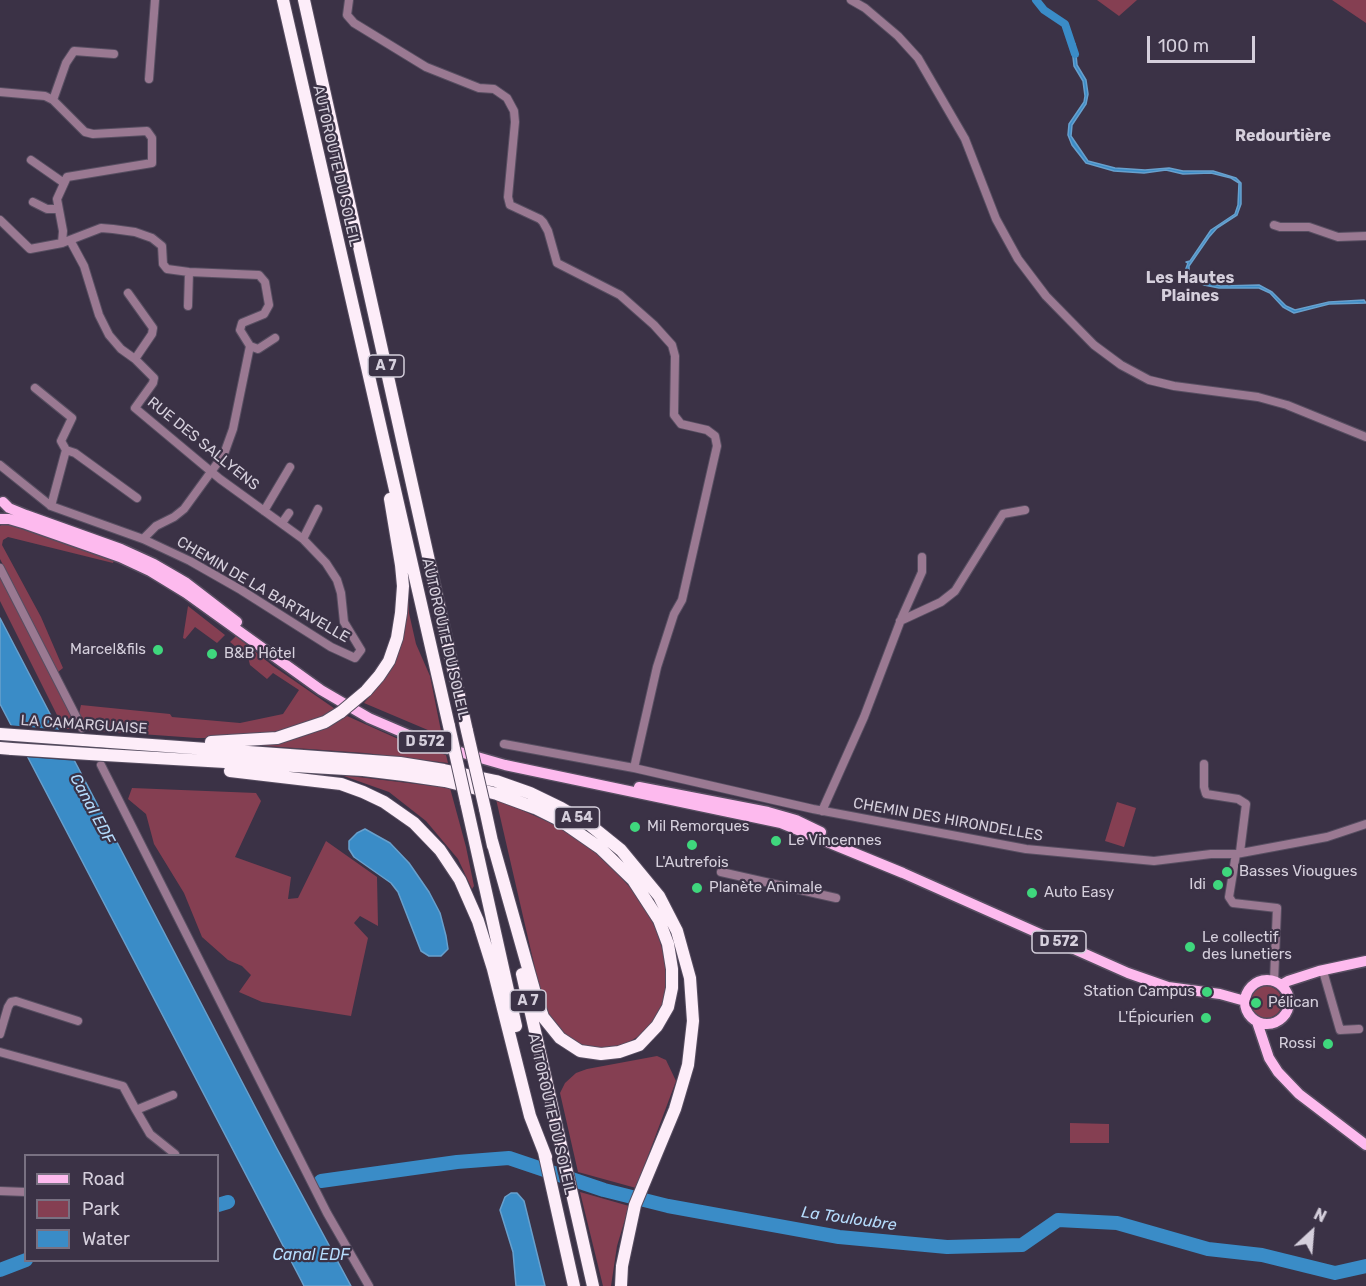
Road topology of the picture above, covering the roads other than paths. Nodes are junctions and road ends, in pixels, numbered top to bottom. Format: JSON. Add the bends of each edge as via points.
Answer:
{"nodes":[{"id":1,"x":155,"y":0,"type":"edge"},
{"id":2,"x":283,"y":0,"type":"edge"},
{"id":3,"x":304,"y":0,"type":"edge"},
{"id":4,"x":349,"y":0,"type":"edge"},
{"id":5,"x":851,"y":0,"type":"edge"},
{"id":6,"x":114,"y":54,"type":"dead end"},
{"id":7,"x":149,"y":79,"type":"dead end"},
{"id":8,"x":0,"y":92,"type":"edge"},
{"id":9,"x":53,"y":100,"type":"junction"},
{"id":10,"x":30,"y":160,"type":"dead end"},
{"id":11,"x":64,"y":183,"type":"junction"},
{"id":12,"x":33,"y":202,"type":"dead end"},
{"id":13,"x":58,"y":209,"type":"junction"},
{"id":14,"x":0,"y":220,"type":"edge"},
{"id":15,"x":1274,"y":225,"type":"dead end"},
{"id":16,"x":1366,"y":236,"type":"edge"},
{"id":17,"x":66,"y":241,"type":"junction"},
{"id":18,"x":189,"y":272,"type":"junction"},
{"id":19,"x":128,"y":293,"type":"dead end"},
{"id":20,"x":188,"y":306,"type":"dead end"},
{"id":21,"x":275,"y":338,"type":"dead end"},
{"id":22,"x":250,"y":346,"type":"junction"},
{"id":23,"x":135,"y":359,"type":"junction"},
{"id":24,"x":369,"y":376,"type":"junction"},
{"id":25,"x":35,"y":388,"type":"dead end"},
{"id":26,"x":1366,"y":437,"type":"edge"},
{"id":27,"x":66,"y":450,"type":"junction"},
{"id":28,"x":0,"y":465,"type":"edge"},
{"id":29,"x":290,"y":467,"type":"dead end"},
{"id":30,"x":213,"y":472,"type":"junction"},
{"id":31,"x":137,"y":498,"type":"dead end"},
{"id":32,"x":1,"y":499,"type":"edge"},
{"id":33,"x":51,"y":506,"type":"junction"},
{"id":34,"x":318,"y":509,"type":"dead end"},
{"id":35,"x":1025,"y":510,"type":"dead end"},
{"id":36,"x":264,"y":511,"type":"junction"},
{"id":37,"x":289,"y":513,"type":"dead end"},
{"id":38,"x":0,"y":517,"type":"edge"},
{"id":39,"x":282,"y":523,"type":"junction"},
{"id":40,"x":143,"y":539,"type":"junction"},
{"id":41,"x":303,"y":539,"type":"junction"},
{"id":42,"x":922,"y":557,"type":"dead end"},
{"id":43,"x":0,"y":568,"type":"edge"},
{"id":44,"x":900,"y":621,"type":"junction"},
{"id":45,"x":275,"y":657,"type":"junction"},
{"id":46,"x":355,"y":658,"type":"joint"},
{"id":47,"x":1,"y":731,"type":"edge"},
{"id":48,"x":77,"y":735,"type":"junction"},
{"id":49,"x":170,"y":743,"type":"junction"},
{"id":50,"x":504,"y":744,"type":"dead end"},
{"id":51,"x":6,"y":748,"type":"edge"},
{"id":52,"x":147,"y":758,"type":"junction"},
{"id":53,"x":103,"y":760,"type":"junction"},
{"id":54,"x":1204,"y":764,"type":"dead end"},
{"id":55,"x":634,"y":768,"type":"junction"},
{"id":56,"x":594,"y":782,"type":"junction"},
{"id":57,"x":730,"y":790,"type":"junction"},
{"id":58,"x":727,"y":802,"type":"junction"},
{"id":59,"x":822,"y":811,"type":"junction"},
{"id":60,"x":1366,"y":824,"type":"edge"},
{"id":61,"x":492,"y":841,"type":"junction"},
{"id":62,"x":1238,"y":853,"type":"junction"},
{"id":63,"x":861,"y":855,"type":"junction"},
{"id":64,"x":721,"y":872,"type":"dead end"},
{"id":65,"x":836,"y":898,"type":"dead end"},
{"id":66,"x":1366,"y":961,"type":"edge"},
{"id":67,"x":1323,"y":970,"type":"junction"},
{"id":68,"x":1301,"y":976,"type":"junction"},
{"id":69,"x":1278,"y":983,"type":"junction"},
{"id":70,"x":1248,"y":990,"type":"junction"},
{"id":71,"x":1220,"y":994,"type":"junction"},
{"id":72,"x":1288,"y":997,"type":"junction"},
{"id":73,"x":1245,"y":1001,"type":"junction"},
{"id":74,"x":78,"y":1021,"type":"dead end"},
{"id":75,"x":1257,"y":1022,"type":"junction"},
{"id":76,"x":1269,"y":1024,"type":"junction"},
{"id":77,"x":1359,"y":1029,"type":"dead end"},
{"id":78,"x":0,"y":1034,"type":"edge"},
{"id":79,"x":1263,"y":1043,"type":"junction"},
{"id":80,"x":0,"y":1052,"type":"edge"},
{"id":81,"x":173,"y":1095,"type":"dead end"},
{"id":82,"x":136,"y":1110,"type":"junction"},
{"id":83,"x":1366,"y":1145,"type":"edge"},
{"id":84,"x":175,"y":1154,"type":"edge"},
{"id":85,"x":546,"y":1157,"type":"junction"},
{"id":86,"x":0,"y":1191,"type":"edge"},
{"id":87,"x":24,"y":1192,"type":"edge"},
{"id":88,"x":369,"y":1286,"type":"edge"},
{"id":89,"x":574,"y":1286,"type":"edge"},
{"id":90,"x":593,"y":1286,"type":"edge"},
{"id":91,"x":621,"y":1286,"type":"edge"}],
"edges":[{"from":1,"to":7,"type":"street"},
{"from":2,"to":24,"type":"highway","name":"AUTOROUTE DU SOLEIL","number":"A 7"},
{"from":3,"to":61,"type":"highway","name":"AUTOROUTE DU SOLEIL","number":"A 7","bridge":true},
{"from":4,"to":55,"type":"street","via":[[349,19],[416,61],[447,77],[494,89],[507,98],[515,122],[510,205],[543,222],[556,263],[620,295],[672,345],[674,415],[681,424],[715,436],[717,446],[682,600],[657,667]]},
{"from":5,"to":26,"type":"street","via":[[898,36],[918,58],[965,139],[996,219],[1018,259],[1046,296],[1094,345],[1149,380],[1258,397]]},
{"from":6,"to":9,"type":"street","via":[[74,51]]},
{"from":8,"to":9,"type":"street"},
{"from":9,"to":11,"type":"street","via":[[85,132],[147,131],[152,138],[152,163],[67,177]]},
{"from":10,"to":11,"type":"street"},
{"from":11,"to":13,"type":"street","via":[[57,199]]},
{"from":12,"to":13,"type":"street"},
{"from":13,"to":17,"type":"street"},
{"from":14,"to":17,"type":"street","via":[[30,249]]},
{"from":15,"to":16,"type":"street","via":[[1310,227],[1338,237]]},
{"from":17,"to":18,"type":"street","via":[[101,228],[135,232],[162,246],[167,269]]},
{"from":17,"to":23,"type":"street","name":"RUE DES SALLYENS","via":[[84,266],[109,335]]},
{"from":18,"to":20,"type":"street"},
{"from":18,"to":22,"type":"street","via":[[259,275],[265,282],[269,304],[264,314],[242,323],[240,330]]},
{"from":19,"to":23,"type":"street","via":[[153,328]]},
{"from":21,"to":22,"type":"street","via":[[258,349]]},
{"from":22,"to":30,"type":"street","via":[[233,429]]},
{"from":23,"to":30,"type":"street","name":"RUE DES SALLYENS","via":[[154,378],[135,408]]},
{"from":24,"to":49,"type":"highway","bridge":true,"via":[[403,586],[397,638],[389,660],[366,691],[325,722],[277,738]]},
{"from":24,"to":85,"type":"highway","name":"AUTOROUTE DU SOLEIL","number":"A 7","bridge":true},
{"from":25,"to":27,"type":"street","via":[[72,418],[61,441]]},
{"from":27,"to":31,"type":"street"},
{"from":27,"to":33,"type":"street"},
{"from":28,"to":33,"type":"street","name":"CHEMIN DE LA BARTAVELLE"},
{"from":29,"to":36,"type":"street"},
{"from":30,"to":36,"type":"street","name":"RUE DES SALLYENS"},
{"from":30,"to":40,"type":"street","via":[[184,509]]},
{"from":32,"to":38,"type":"main road"},
{"from":32,"to":45,"type":"main road","number":"D 572","via":[[9,508],[154,564],[212,602]]},
{"from":33,"to":40,"type":"street","name":"CHEMIN DE LA BARTAVELLE"},
{"from":34,"to":41,"type":"street"},
{"from":35,"to":44,"type":"street","via":[[1003,514],[955,591]]},
{"from":36,"to":39,"type":"street","name":"RUE DES SALLYENS"},
{"from":37,"to":39,"type":"street"},
{"from":38,"to":45,"type":"main road","number":"D 572","via":[[120,557],[150,571]]},
{"from":39,"to":41,"type":"street","name":"RUE DES SALLYENS"},
{"from":40,"to":46,"type":"street","name":"CHEMIN DE LA BARTAVELLE","via":[[190,561]]},
{"from":41,"to":46,"type":"street","name":"RUE DES SALLYENS","via":[[337,580],[344,622],[361,650]]},
{"from":42,"to":44,"type":"street","via":[[922,572]]},
{"from":43,"to":48,"type":"street"},
{"from":44,"to":59,"type":"street","via":[[864,717]]},
{"from":45,"to":56,"type":"main road","number":"D 572","via":[[369,718],[425,742],[505,765]]},
{"from":47,"to":48,"type":"highway","name":"LA CAMARGUAISE"},
{"from":48,"to":49,"type":"highway","name":"LA CAMARGUAISE","number":"A 54"},
{"from":49,"to":91,"type":"highway","number":"A 54","via":[[400,763],[465,774],[561,808],[621,850],[659,896],[676,931],[690,978],[693,1021],[688,1065],[675,1109],[635,1206]]},
{"from":50,"to":55,"type":"street","name":"CHEMIN DES HIRONDELLES"},
{"from":51,"to":53,"type":"highway","name":"LA CAMARGUAISE","number":"A 54","bridge":true},
{"from":52,"to":53,"type":"highway","name":"LA CAMARGUAISE","number":"A 54"},
{"from":52,"to":61,"type":"highway","number":"A 54","via":[[415,776],[497,794],[561,821],[600,848],[633,880],[650,904],[668,944],[672,969],[668,1007],[639,1045],[602,1054],[580,1051],[560,1038],[543,1017]]},
{"from":52,"to":85,"type":"highway","via":[[340,784],[384,802],[426,834],[460,880],[478,921],[530,1116]]},
{"from":53,"to":88,"type":"street","via":[[327,1213]]},
{"from":54,"to":62,"type":"street","via":[[1206,794],[1246,804]]},
{"from":55,"to":57,"type":"street","name":"CHEMIN DES HIRONDELLES"},
{"from":56,"to":58,"type":"main road","number":"D 572"},
{"from":56,"to":63,"type":"main road","number":"D 572","via":[[766,820]]},
{"from":57,"to":58,"type":"street"},
{"from":57,"to":59,"type":"street","name":"CHEMIN DES HIRONDELLES"},
{"from":58,"to":63,"type":"main road","number":"D 572","via":[[796,820]]},
{"from":59,"to":62,"type":"street","name":"CHEMIN DES HIRONDELLES","via":[[1026,849],[1154,861]]},
{"from":60,"to":62,"type":"street","name":"CHEMIN DES HIRONDELLES","via":[[1327,837]]},
{"from":61,"to":90,"type":"highway","name":"AUTOROUTE DU SOLEIL","number":"A 7"},
{"from":62,"to":69,"type":"street","via":[[1229,897],[1233,903],[1278,908]]},
{"from":63,"to":71,"type":"main road","number":"D 572","via":[[1128,973],[1168,987]]},
{"from":64,"to":65,"type":"street"},
{"from":66,"to":67,"type":"main road"},
{"from":67,"to":68,"type":"main road"},
{"from":67,"to":77,"type":"street","via":[[1340,1030]]},
{"from":68,"to":69,"type":"main road"},
{"from":68,"to":72,"type":"main road"},
{"from":69,"to":70,"type":"main road","via":[[1260,981]]},
{"from":69,"to":72,"type":"main road"},
{"from":70,"to":71,"type":"main road","number":"D 572"},
{"from":70,"to":73,"type":"main road"},
{"from":71,"to":73,"type":"main road","number":"D 572"},
{"from":72,"to":76,"type":"main road","via":[[1289,1005],[1282,1017]]},
{"from":73,"to":75,"type":"main road","via":[[1248,1013]]},
{"from":74,"to":78,"type":"street","via":[[16,1001],[8,1007]]},
{"from":75,"to":76,"type":"main road"},
{"from":75,"to":79,"type":"main road"},
{"from":76,"to":79,"type":"main road"},
{"from":79,"to":83,"type":"main road","via":[[1273,1065],[1288,1083]]},
{"from":80,"to":82,"type":"street","via":[[123,1086]]},
{"from":81,"to":82,"type":"street"},
{"from":82,"to":84,"type":"street","via":[[150,1134]]},
{"from":85,"to":89,"type":"highway","name":"AUTOROUTE DU SOLEIL","number":"A 7"},
{"from":86,"to":87,"type":"street"}]}
